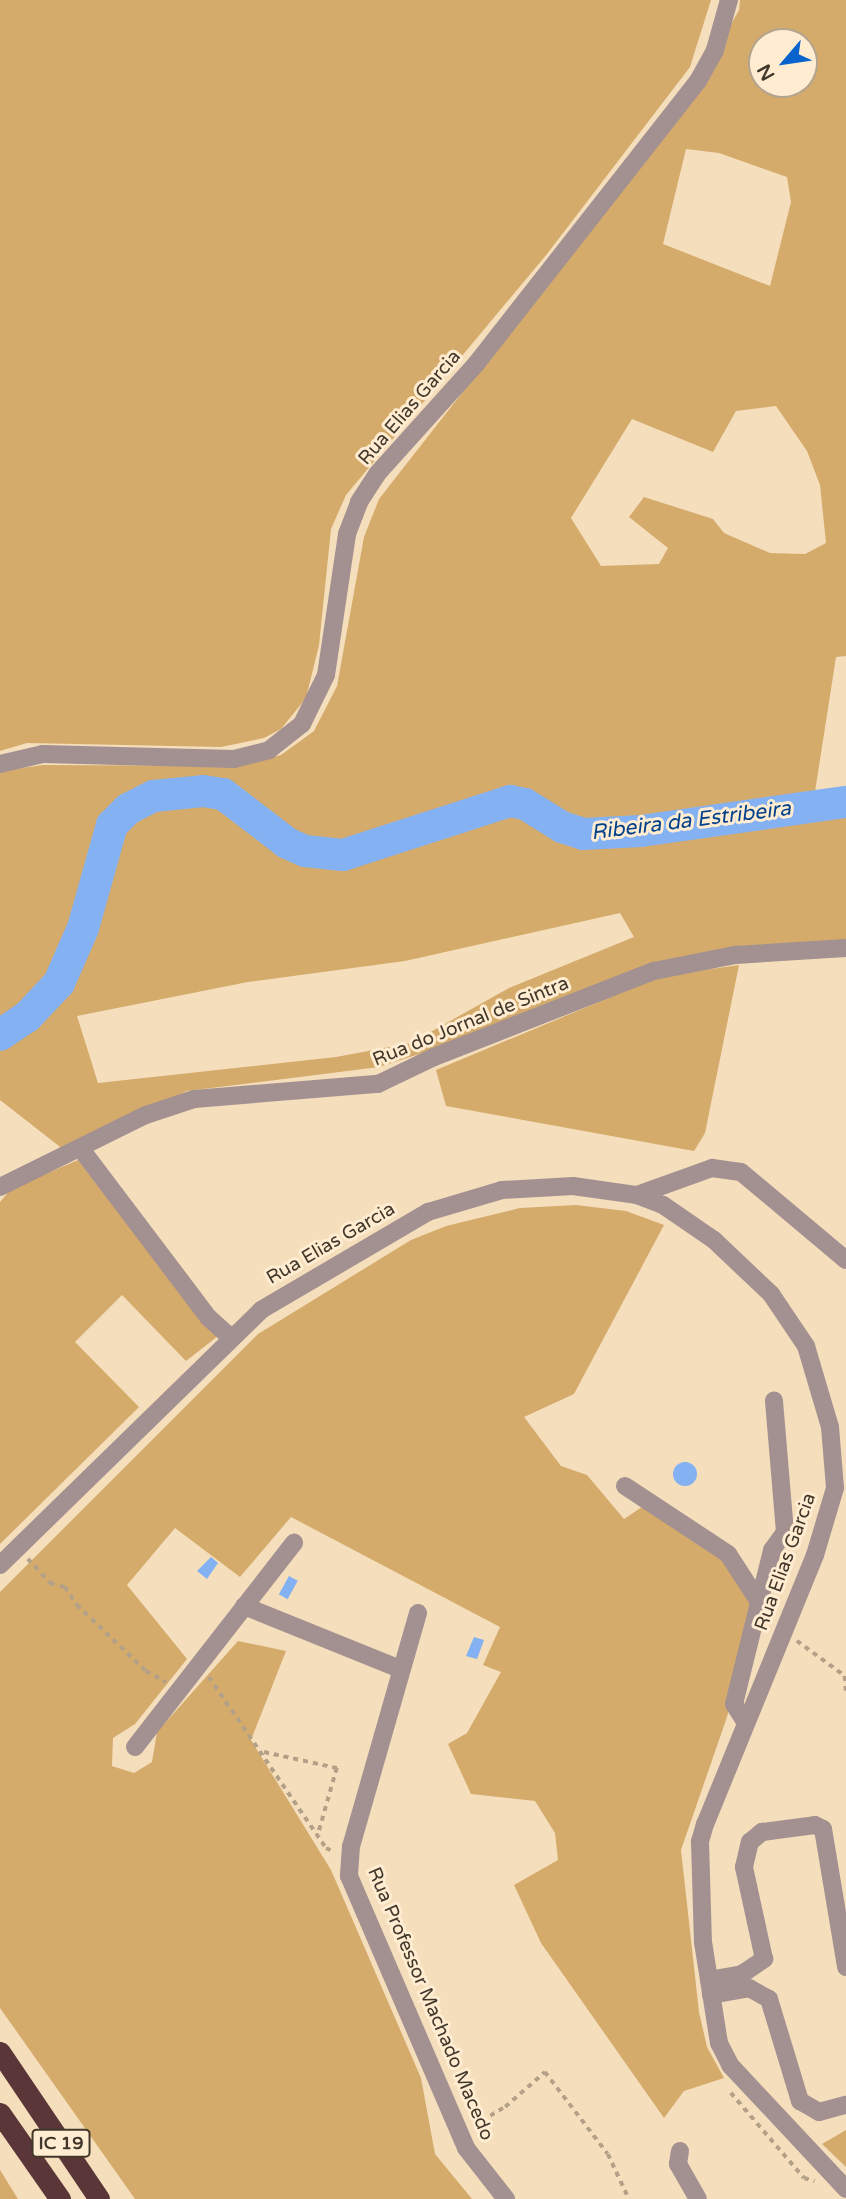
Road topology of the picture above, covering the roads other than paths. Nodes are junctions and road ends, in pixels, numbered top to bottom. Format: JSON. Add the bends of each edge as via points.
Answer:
{"nodes":[{"id":1,"x":729,"y":0,"type":"edge"},
{"id":2,"x":0,"y":764,"type":"edge"},
{"id":3,"x":846,"y":948,"type":"edge"},
{"id":4,"x":81,"y":1149,"type":"junction"},
{"id":5,"x":0,"y":1187,"type":"edge"},
{"id":6,"x":637,"y":1195,"type":"junction"},
{"id":7,"x":846,"y":1260,"type":"edge"},
{"id":8,"x":230,"y":1337,"type":"junction"},
{"id":9,"x":774,"y":1400,"type":"dead end"},
{"id":10,"x":625,"y":1486,"type":"dead end"},
{"id":11,"x":294,"y":1543,"type":"dead end"},
{"id":12,"x":9,"y":1566,"type":"edge"},
{"id":13,"x":761,"y":1605,"type":"junction"},
{"id":14,"x":244,"y":1606,"type":"junction"},
{"id":15,"x":418,"y":1613,"type":"dead end"},
{"id":16,"x":400,"y":1669,"type":"junction"},
{"id":17,"x":744,"y":1720,"type":"junction"},
{"id":18,"x":135,"y":1747,"type":"dead end"},
{"id":19,"x":846,"y":1965,"type":"edge"},
{"id":20,"x":710,"y":1988,"type":"junction"},
{"id":21,"x":0,"y":2052,"type":"edge"},
{"id":22,"x":846,"y":2105,"type":"edge"},
{"id":23,"x":0,"y":2113,"type":"edge"},
{"id":24,"x":680,"y":2151,"type":"dead end"},
{"id":25,"x":842,"y":2184,"type":"edge"},
{"id":26,"x":60,"y":2199,"type":"edge"},
{"id":27,"x":99,"y":2199,"type":"edge"},
{"id":28,"x":506,"y":2199,"type":"edge"},
{"id":29,"x":698,"y":2199,"type":"edge"}],
"edges":[{"from":1,"to":2,"type":"street","name":"Rua Elias Garcia","via":[[715,51],[698,81],[476,364],[377,474],[359,502],[347,534],[326,675],[302,724],[270,750],[234,759],[43,754]]},
{"from":3,"to":4,"type":"street","name":"Rua do Jornal de Sintra","via":[[735,955],[654,971],[434,1057],[378,1084],[194,1099],[146,1115]]},
{"from":4,"to":5,"type":"street","name":"Rua do Jornal de Sintra"},
{"from":4,"to":8,"type":"street","via":[[209,1318]]},
{"from":6,"to":7,"type":"street","via":[[696,1171],[741,1172]]},
{"from":6,"to":8,"type":"street","name":"Rua Elias Garcia","via":[[573,1186],[530,1186],[461,1199],[428,1212],[289,1290]]},
{"from":6,"to":17,"type":"street","name":"Rua Elias Garcia","via":[[663,1205],[714,1240],[771,1294],[796,1325],[822,1387],[835,1457],[835,1488],[815,1555]]},
{"from":8,"to":12,"type":"street","name":"Rua Elias Garcia"},
{"from":9,"to":13,"type":"street","via":[[785,1532],[772,1550]]},
{"from":10,"to":13,"type":"street","via":[[728,1554]]},
{"from":11,"to":14,"type":"street"},
{"from":13,"to":17,"type":"street","via":[[734,1704]]},
{"from":14,"to":16,"type":"street"},
{"from":14,"to":18,"type":"street"},
{"from":15,"to":16,"type":"street","name":"Rua Professor Machado Macedo"},
{"from":16,"to":28,"type":"street","name":"Rua Professor Machado Macedo","via":[[349,1876],[460,2134]]},
{"from":17,"to":20,"type":"street","name":"Rua Elias Garcia","via":[[700,1842],[703,1942]]},
{"from":19,"to":20,"type":"street","via":[[823,1829],[815,1825],[762,1832],[750,1842],[744,1867],[764,1959],[742,1975]]},
{"from":20,"to":22,"type":"street","via":[[749,1988],[769,1999],[800,2101],[819,2112]]},
{"from":20,"to":25,"type":"street","name":"Rua Elias Garcia","via":[[719,2043],[730,2065]]},
{"from":21,"to":27,"type":"highway","number":"IC 19"},
{"from":23,"to":26,"type":"highway","number":"IC 19"},
{"from":24,"to":29,"type":"street","via":[[678,2164]]}]}
